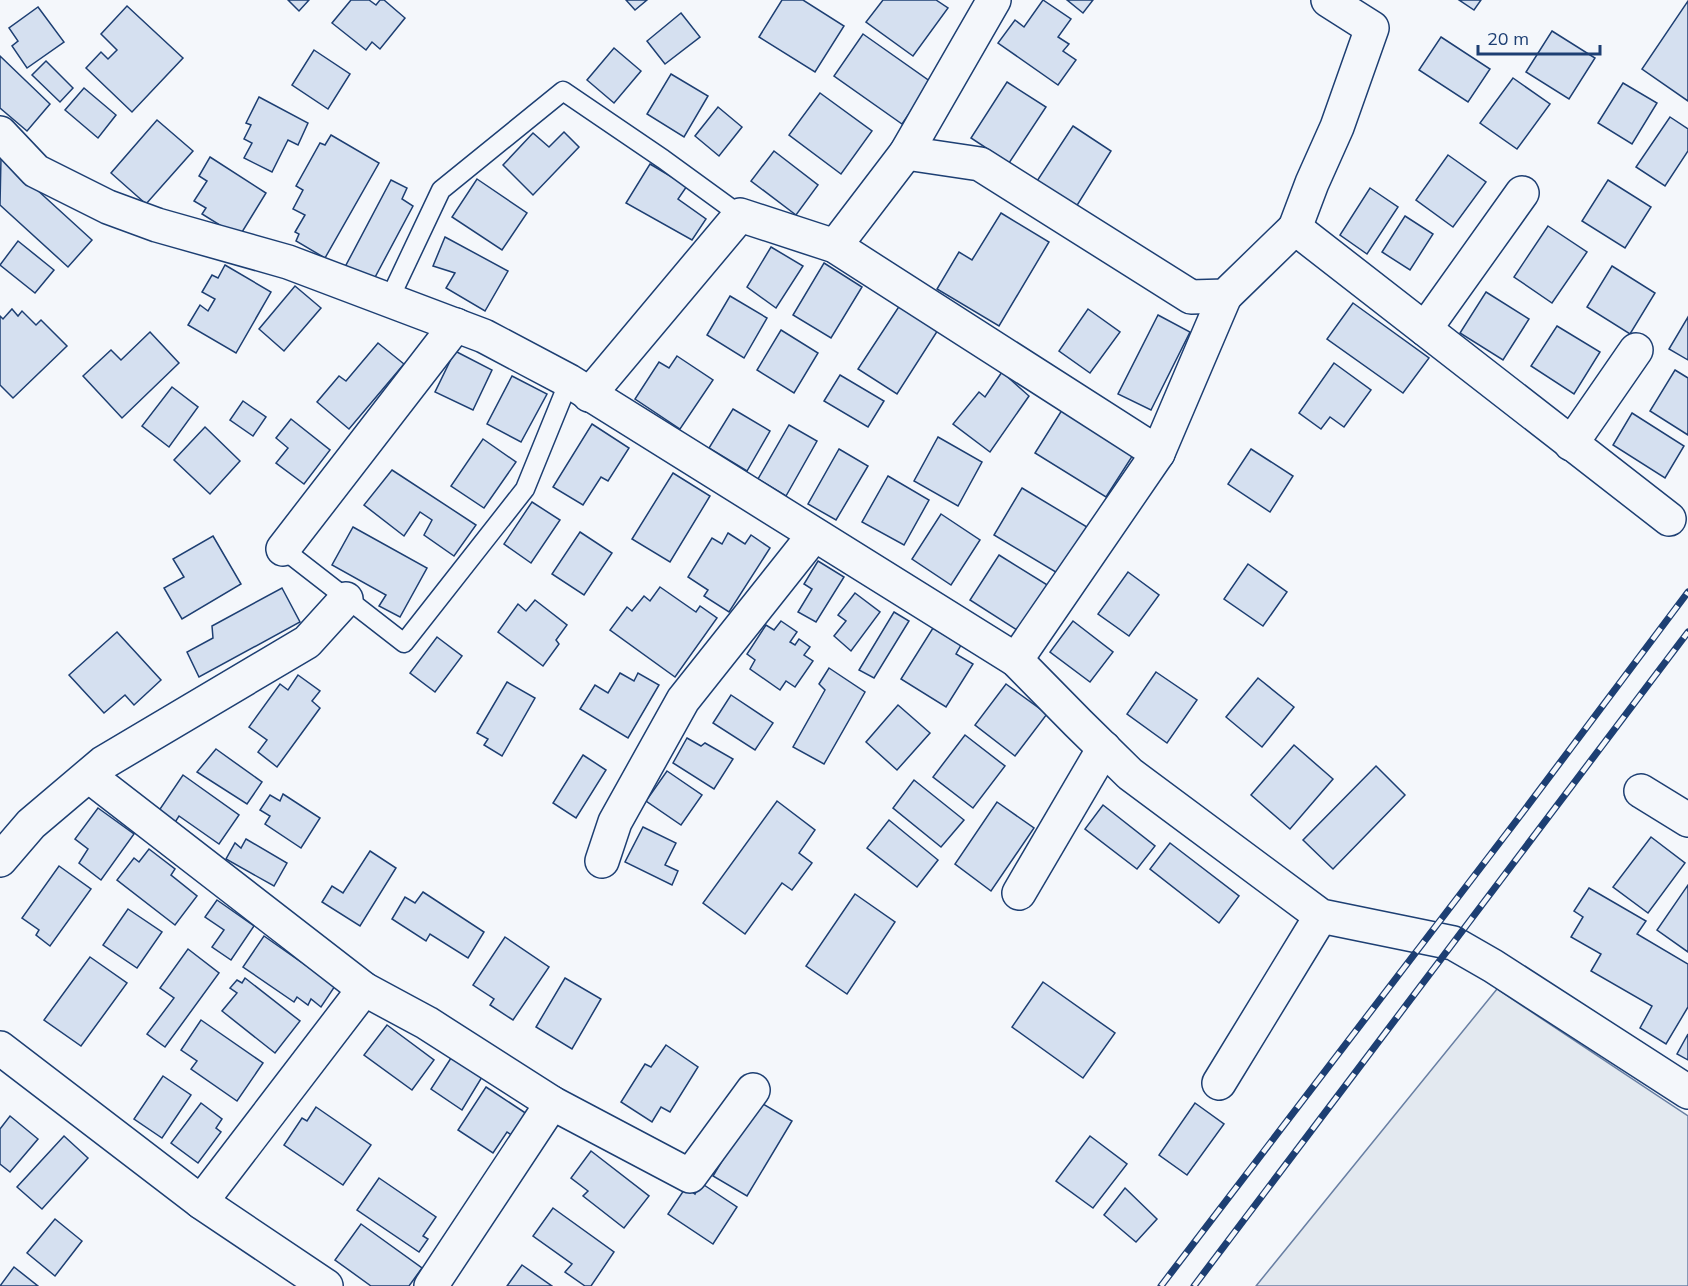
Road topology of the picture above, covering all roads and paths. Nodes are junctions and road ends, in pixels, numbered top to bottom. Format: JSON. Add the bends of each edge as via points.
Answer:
{"nodes":[{"id":1,"x":994,"y":0,"type":"edge"},
{"id":2,"x":1328,"y":0,"type":"edge"},
{"id":3,"x":0,"y":133,"type":"edge"},
{"id":4,"x":906,"y":153,"type":"junction"},
{"id":5,"x":1522,"y":193,"type":"dead end"},
{"id":6,"x":740,"y":215,"type":"junction"},
{"id":7,"x":1295,"y":228,"type":"junction"},
{"id":8,"x":835,"y":246,"type":"junction"},
{"id":9,"x":1226,"y":296,"type":"junction"},
{"id":10,"x":389,"y":300,"type":"junction"},
{"id":11,"x":456,"y":325,"type":"junction"},
{"id":12,"x":1425,"y":329,"type":"junction"},
{"id":13,"x":1636,"y":350,"type":"dead end"},
{"id":14,"x":579,"y":388,"type":"junction"},
{"id":15,"x":1571,"y":444,"type":"junction"},
{"id":16,"x":1158,"y":453,"type":"junction"},
{"id":17,"x":1669,"y":519,"type":"dead end"},
{"id":18,"x":814,"y":535,"type":"junction"},
{"id":19,"x":282,"y":549,"type":"joint"},
{"id":20,"x":346,"y":599,"type":"junction"},
{"id":21,"x":1016,"y":660,"type":"junction"},
{"id":22,"x":1104,"y":748,"type":"junction"},
{"id":23,"x":89,"y":776,"type":"junction"},
{"id":24,"x":1641,"y":791,"type":"dead end"},
{"id":25,"x":1688,"y":820,"type":"edge"},
{"id":26,"x":0,"y":860,"type":"edge"},
{"id":27,"x":602,"y":861,"type":"dead end"},
{"id":28,"x":1019,"y":893,"type":"dead end"},
{"id":29,"x":1321,"y":916,"type":"junction"},
{"id":30,"x":364,"y":989,"type":"junction"},
{"id":31,"x":0,"y":1048,"type":"edge"},
{"id":32,"x":1219,"y":1083,"type":"dead end"},
{"id":33,"x":753,"y":1090,"type":"dead end"},
{"id":34,"x":1688,"y":1092,"type":"edge"},
{"id":35,"x":552,"y":1103,"type":"junction"},
{"id":36,"x":201,"y":1202,"type":"junction"},
{"id":37,"x":326,"y":1286,"type":"edge"},
{"id":38,"x":431,"y":1286,"type":"edge"}],
"edges":[{"from":1,"to":4,"type":"street"},
{"from":2,"to":7,"type":"street","via":[[1372,28]]},
{"from":3,"to":10,"type":"street","via":[[36,171],[108,207],[288,262]]},
{"from":4,"to":8,"type":"street"},
{"from":4,"to":9,"type":"street","via":[[980,164],[1191,297]]},
{"from":5,"to":12,"type":"street"},
{"from":6,"to":8,"type":"street"},
{"from":6,"to":10,"type":"lane","via":[[563,91],[441,190]]},
{"from":6,"to":14,"type":"street"},
{"from":7,"to":9,"type":"street"},
{"from":7,"to":12,"type":"street"},
{"from":8,"to":16,"type":"street"},
{"from":9,"to":16,"type":"street"},
{"from":10,"to":11,"type":"street"},
{"from":11,"to":14,"type":"street"},
{"from":11,"to":19,"type":"street"},
{"from":12,"to":15,"type":"street"},
{"from":13,"to":15,"type":"street"},
{"from":14,"to":18,"type":"street"},
{"from":14,"to":20,"type":"lane","via":[[525,489],[404,643]]},
{"from":15,"to":17,"type":"street"},
{"from":16,"to":21,"type":"street"},
{"from":18,"to":21,"type":"street"},
{"from":18,"to":27,"type":"street","via":[[683,700],[615,822]]},
{"from":19,"to":20,"type":"lane"},
{"from":20,"to":23,"type":"street","via":[[307,642],[104,763]]},
{"from":21,"to":22,"type":"street"},
{"from":22,"to":28,"type":"street"},
{"from":22,"to":29,"type":"street","via":[[1130,774]]},
{"from":23,"to":26,"type":"street","via":[[31,824]]},
{"from":23,"to":30,"type":"street"},
{"from":24,"to":25,"type":"street"},
{"from":29,"to":32,"type":"street"},
{"from":29,"to":34,"type":"street","via":[[1453,943]]},
{"from":30,"to":35,"type":"street","via":[[427,1023]]},
{"from":30,"to":36,"type":"street"},
{"from":31,"to":36,"type":"street"},
{"from":33,"to":35,"type":"street","via":[[690,1176]]},
{"from":35,"to":38,"type":"street"},
{"from":36,"to":37,"type":"street"}]}
